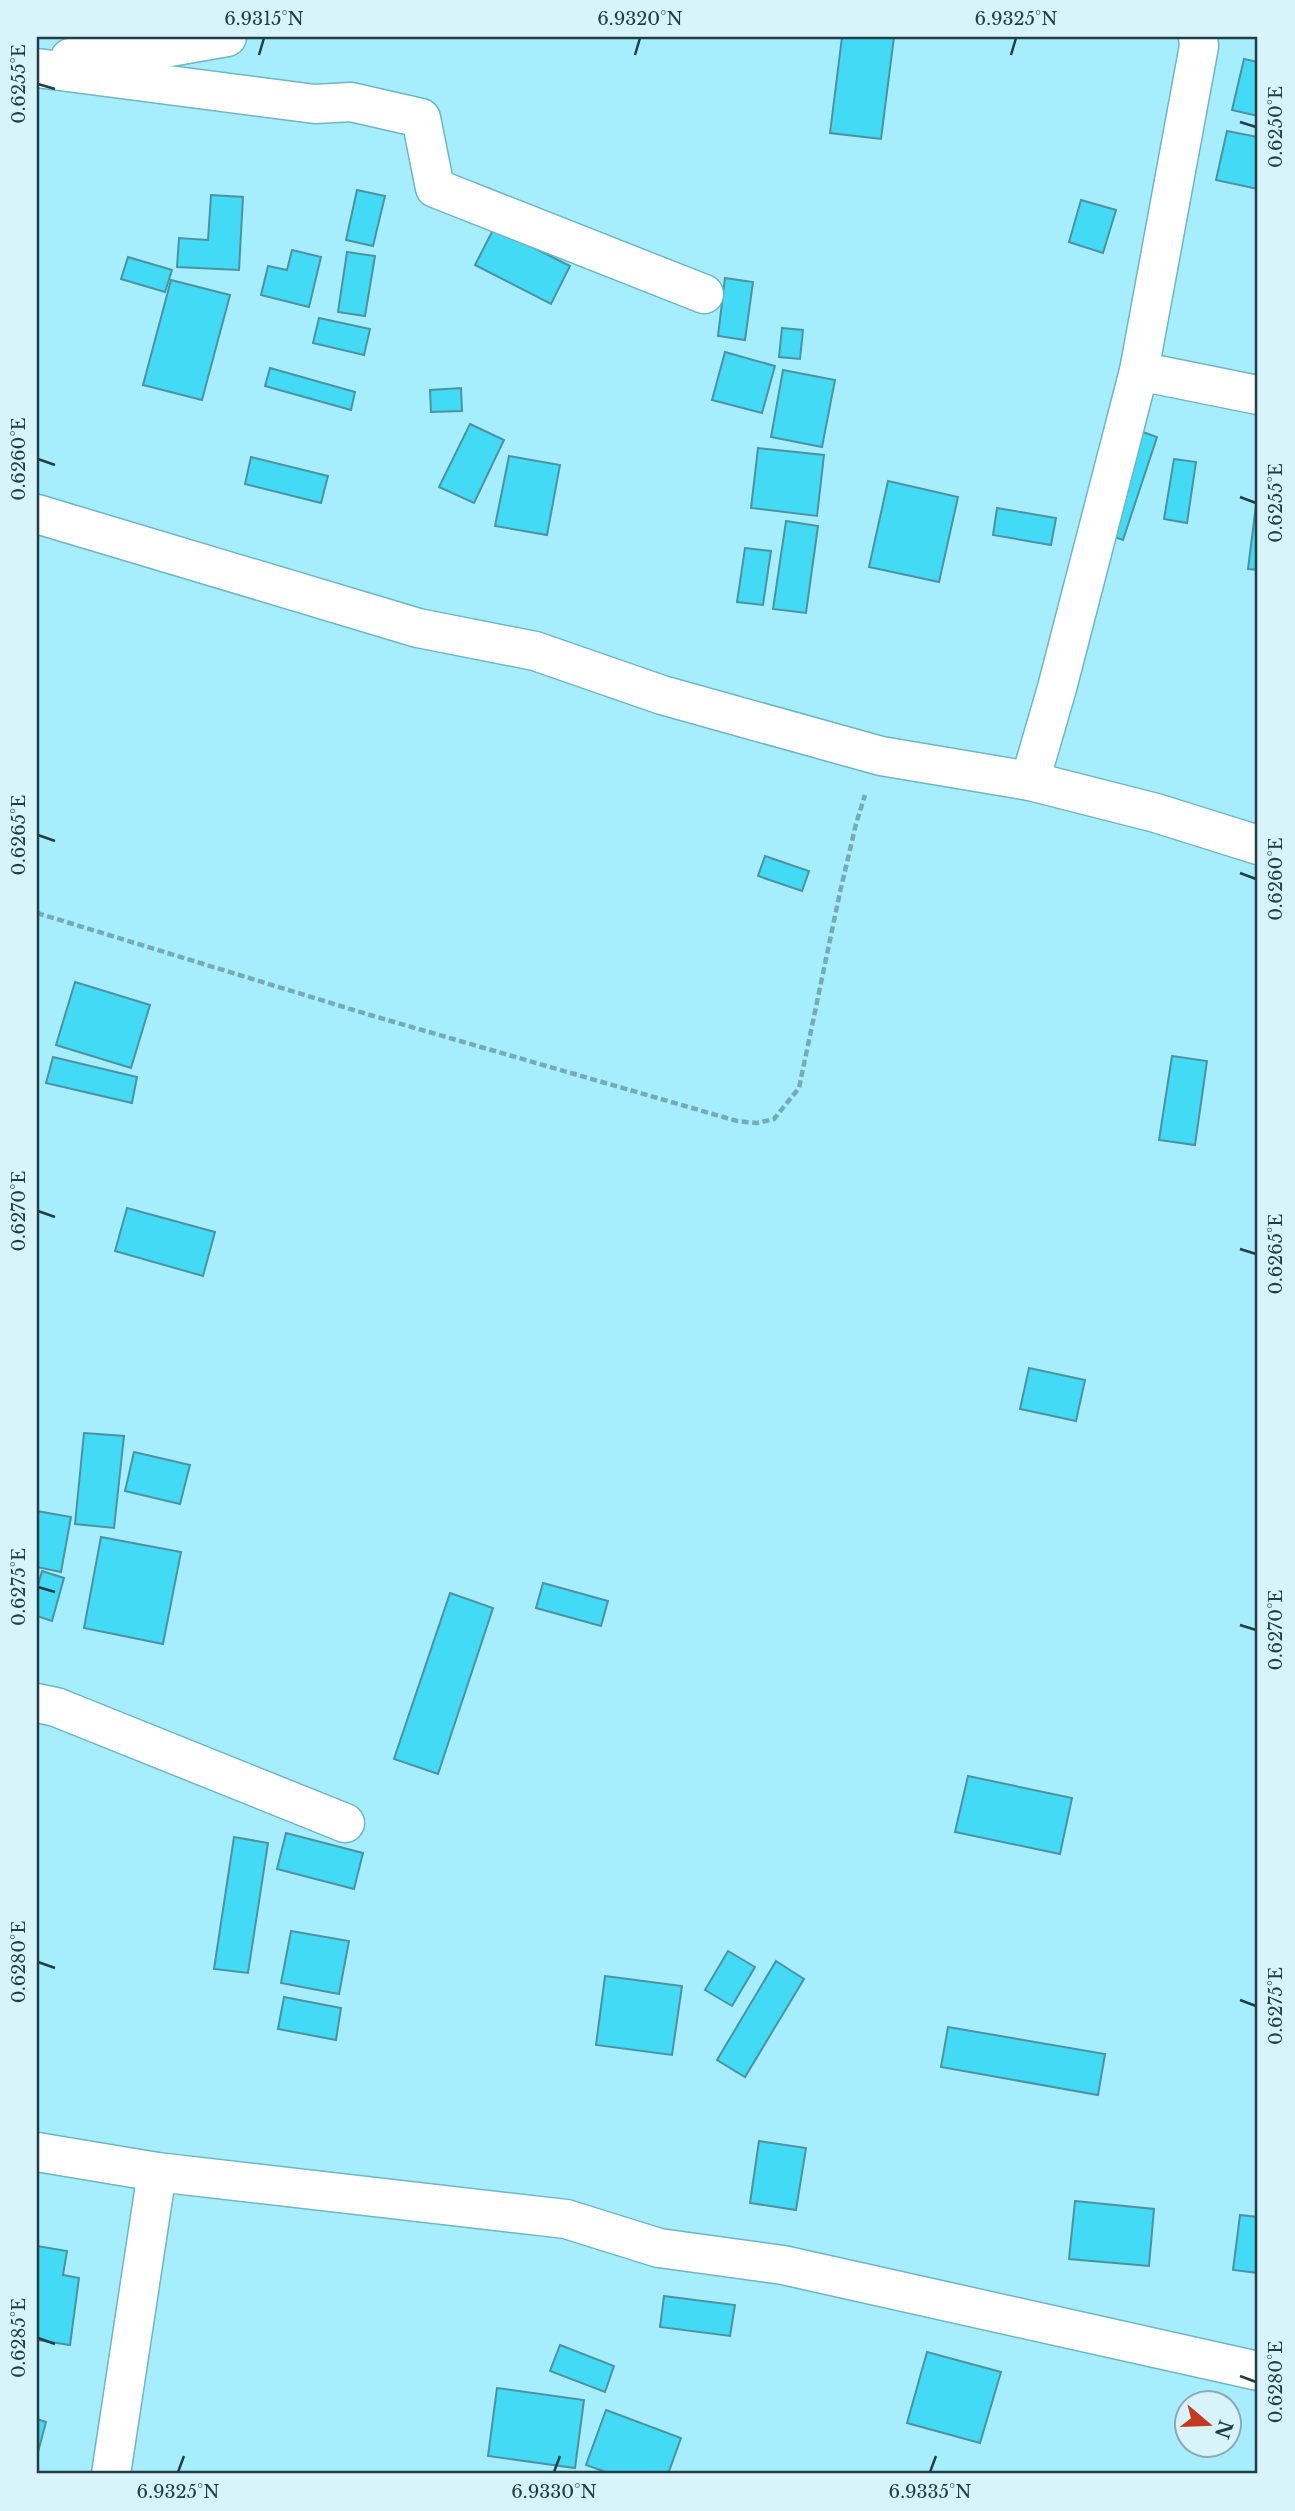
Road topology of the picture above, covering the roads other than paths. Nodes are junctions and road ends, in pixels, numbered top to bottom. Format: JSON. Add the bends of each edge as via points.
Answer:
{"nodes":[{"id":1,"x":227,"y":37,"type":"edge"},
{"id":2,"x":1198,"y":37,"type":"edge"},
{"id":3,"x":37,"y":67,"type":"edge"},
{"id":4,"x":704,"y":294,"type":"dead end"},
{"id":5,"x":1139,"y":371,"type":"junction"},
{"id":6,"x":1258,"y":396,"type":"edge"},
{"id":7,"x":37,"y":514,"type":"edge"},
{"id":8,"x":1030,"y":781,"type":"junction"},
{"id":9,"x":1258,"y":845,"type":"edge"},
{"id":10,"x":37,"y":1703,"type":"edge"},
{"id":11,"x":345,"y":1823,"type":"dead end"},
{"id":12,"x":37,"y":2152,"type":"edge"},
{"id":13,"x":157,"y":2172,"type":"junction"},
{"id":14,"x":1258,"y":2371,"type":"edge"},
{"id":15,"x":111,"y":2474,"type":"edge"}],
"edges":[{"from":1,"to":3,"type":"street","via":[[82,56]]},
{"from":2,"to":5,"type":"street"},
{"from":3,"to":4,"type":"street","via":[[315,104],[351,102],[421,118],[435,188]]},
{"from":5,"to":6,"type":"street"},
{"from":5,"to":8,"type":"street"},
{"from":7,"to":8,"type":"street","via":[[418,628],[535,652],[662,695],[881,756]]},
{"from":8,"to":9,"type":"street"},
{"from":10,"to":11,"type":"street"},
{"from":12,"to":13,"type":"street"},
{"from":13,"to":14,"type":"street","via":[[566,2219],[659,2248],[783,2265]]},
{"from":13,"to":15,"type":"street"}]}
